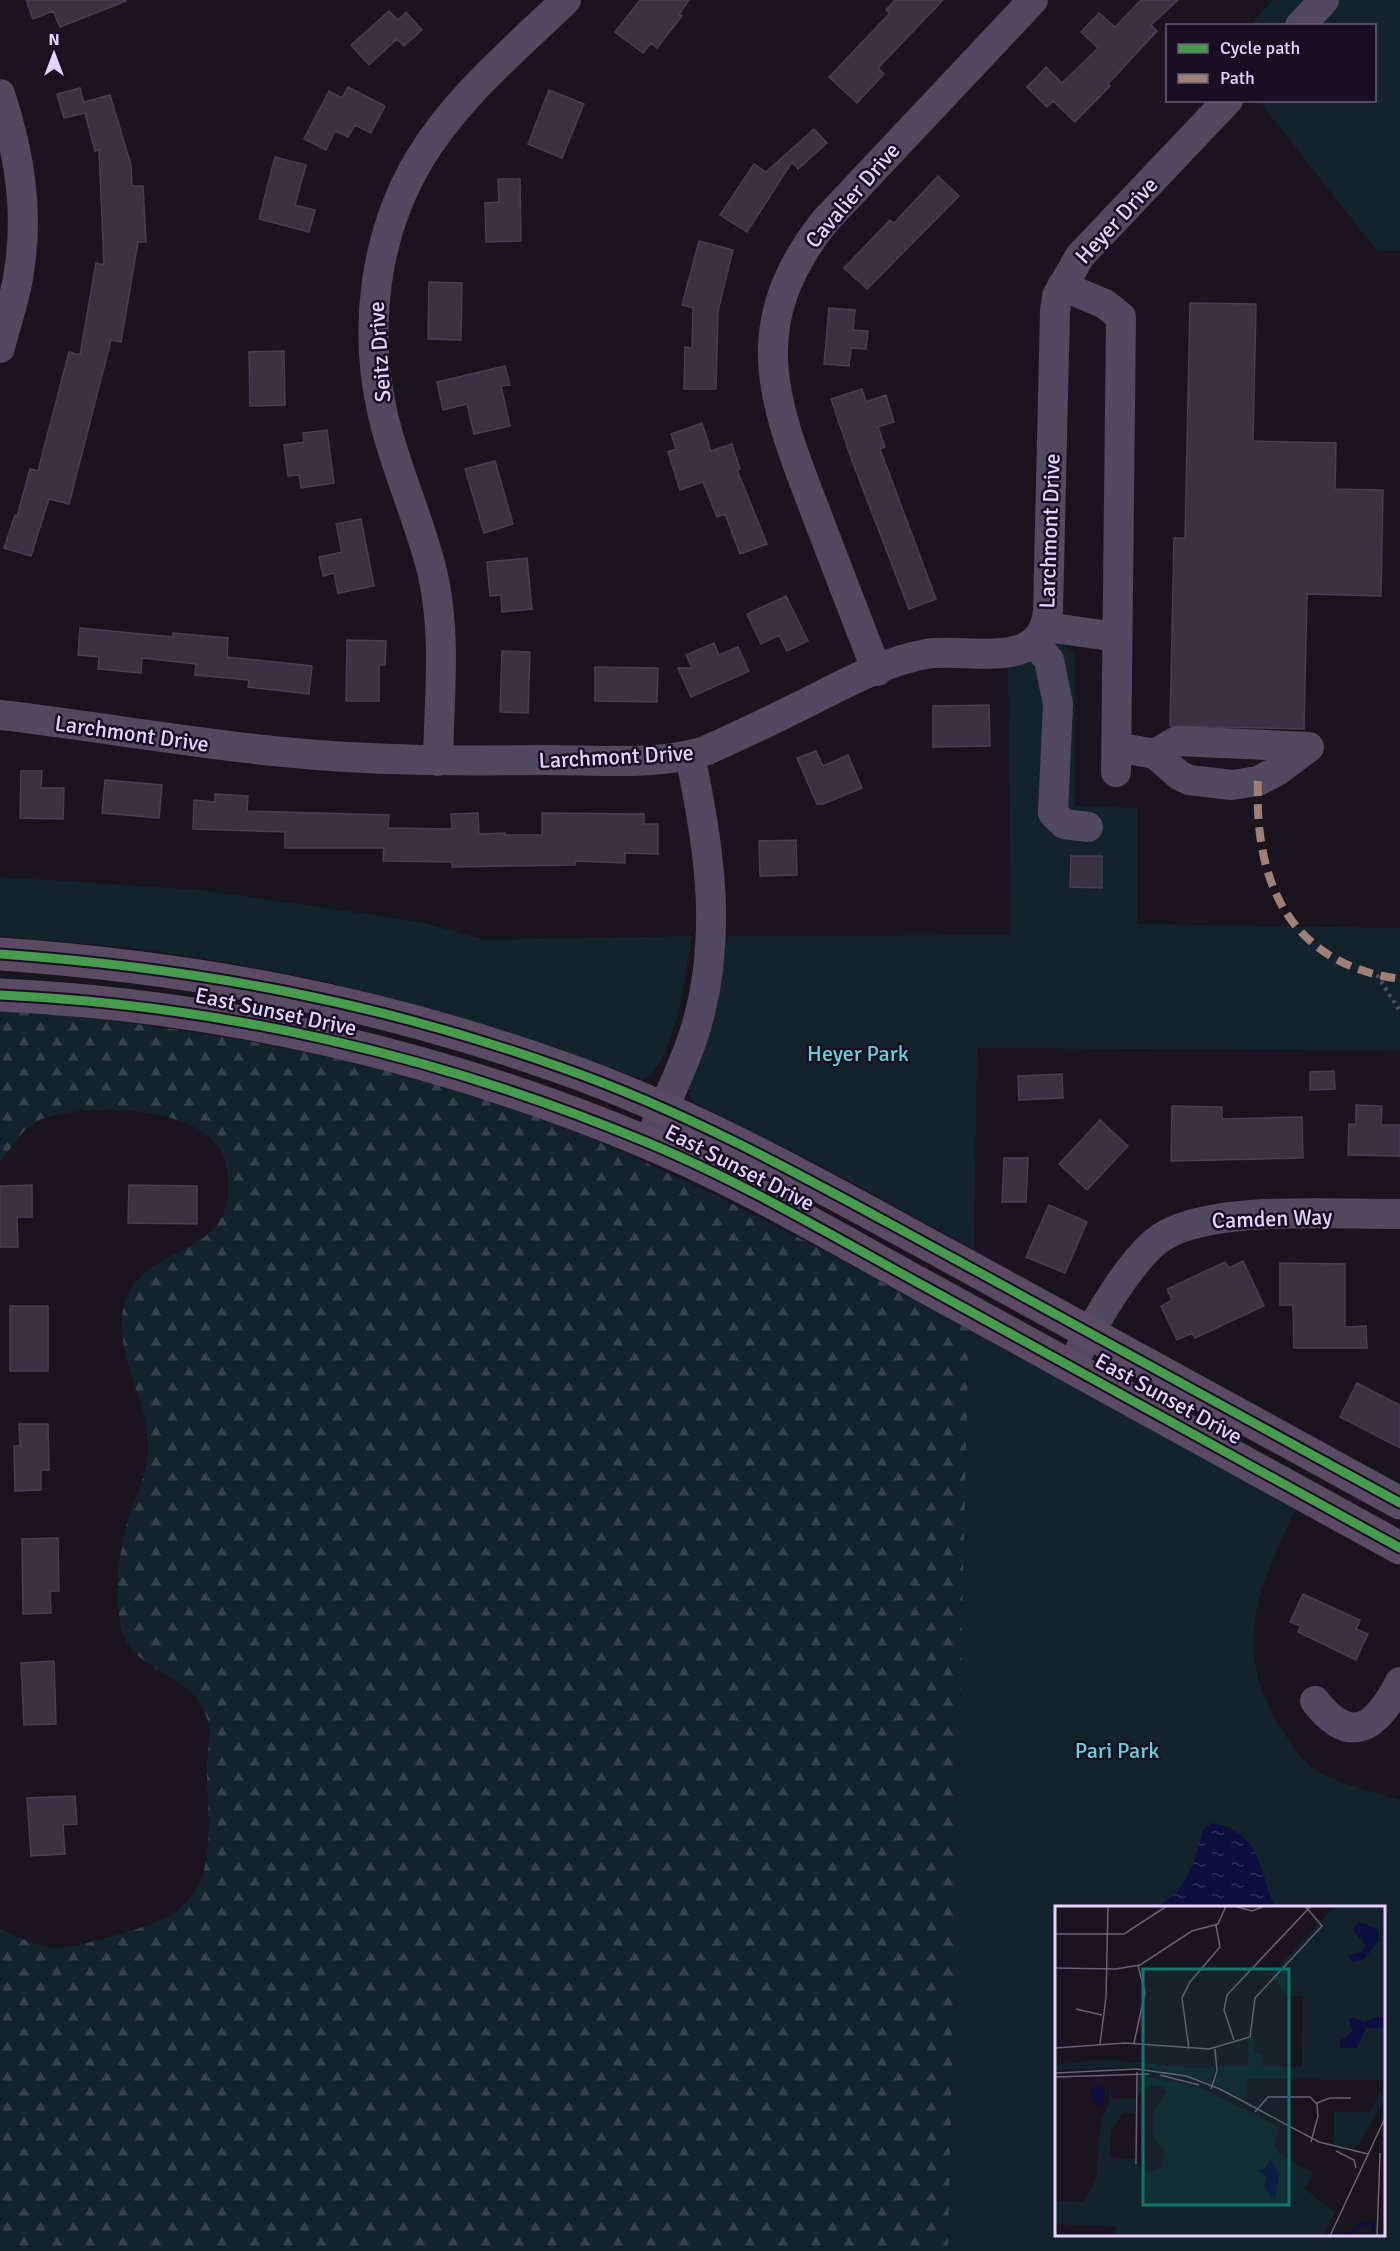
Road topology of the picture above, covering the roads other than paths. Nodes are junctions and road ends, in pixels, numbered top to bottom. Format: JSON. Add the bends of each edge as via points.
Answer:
{"nodes":[{"id":1,"x":566,"y":0,"type":"edge"},
{"id":2,"x":1033,"y":0,"type":"edge"},
{"id":3,"x":1324,"y":0,"type":"edge"},
{"id":4,"x":1302,"y":24,"type":"edge"},
{"id":5,"x":0,"y":94,"type":"edge"},
{"id":6,"x":1226,"y":102,"type":"edge"},
{"id":7,"x":1062,"y":286,"type":"junction"},
{"id":8,"x":0,"y":348,"type":"edge"},
{"id":9,"x":1052,"y":434,"type":"joint"},
{"id":10,"x":1041,"y":635,"type":"junction"},
{"id":11,"x":1117,"y":637,"type":"junction"},
{"id":12,"x":876,"y":671,"type":"junction"},
{"id":13,"x":0,"y":716,"type":"edge"},
{"id":14,"x":1155,"y":754,"type":"dead end"},
{"id":15,"x":690,"y":756,"type":"junction"},
{"id":16,"x":438,"y":761,"type":"junction"},
{"id":17,"x":1088,"y":827,"type":"dead end"},
{"id":18,"x":0,"y":954,"type":"edge"},
{"id":19,"x":0,"y":995,"type":"edge"},
{"id":20,"x":663,"y":1109,"type":"junction"},
{"id":21,"x":648,"y":1143,"type":"junction"},
{"id":22,"x":1400,"y":1214,"type":"edge"},
{"id":23,"x":1089,"y":1333,"type":"junction"},
{"id":24,"x":1071,"y":1366,"type":"junction"},
{"id":25,"x":1400,"y":1503,"type":"edge"},
{"id":26,"x":1400,"y":1548,"type":"edge"},
{"id":27,"x":1400,"y":1682,"type":"edge"},
{"id":28,"x":1315,"y":1701,"type":"dead end"}],
"edges":[{"from":1,"to":16,"type":"street","name":"Seitz Drive","via":[[464,100],[419,160],[391,224],[377,273],[374,338],[383,416],[432,571],[440,621]]},
{"from":2,"to":12,"type":"street","name":"Cavalier Drive","via":[[825,221],[804,248],[781,299],[772,361],[777,403]]},
{"from":3,"to":4,"type":"street"},
{"from":5,"to":8,"type":"street","via":[[21,180],[24,229],[19,273]]},
{"from":6,"to":7,"type":"street","name":"Heyer Drive","via":[[1080,256]]},
{"from":7,"to":9,"type":"street","name":"Heyer Drive","via":[[1055,311]]},
{"from":7,"to":11,"type":"street","via":[[1105,304],[1121,317]]},
{"from":9,"to":10,"type":"street","name":"Larchmont Drive"},
{"from":10,"to":11,"type":"street"},
{"from":10,"to":12,"type":"street","name":"Larchmont Drive","via":[[1025,650],[929,654]]},
{"from":10,"to":17,"type":"street","via":[[1058,704],[1053,813],[1064,824]]},
{"from":11,"to":14,"type":"street","via":[[1116,760]]},
{"from":12,"to":15,"type":"street","name":"Larchmont Drive"},
{"from":13,"to":16,"type":"street","name":"Larchmont Drive","via":[[285,753]]},
{"from":15,"to":16,"type":"street","name":"Larchmont Drive"},
{"from":15,"to":20,"type":"street","via":[[707,842],[712,934],[693,1036]]},
{"from":18,"to":20,"type":"main road","name":"East Sunset Drive","via":[[237,980],[336,1000],[481,1040],[564,1068]]},
{"from":19,"to":21,"type":"main road","name":"East Sunset Drive","via":[[86,999],[305,1034],[529,1097]]},
{"from":20,"to":21,"type":"street"},
{"from":20,"to":23,"type":"main road","name":"East Sunset Drive","via":[[816,1183]]},
{"from":21,"to":24,"type":"main road","name":"East Sunset Drive","via":[[774,1204]]},
{"from":22,"to":23,"type":"street","name":"Camden Way","via":[[1229,1216],[1177,1228],[1138,1259]]},
{"from":23,"to":24,"type":"street","name":"Camden Way"},
{"from":23,"to":25,"type":"main road","name":"East Sunset Drive"},
{"from":24,"to":26,"type":"main road","name":"East Sunset Drive"},
{"from":27,"to":28,"type":"street","via":[[1369,1726],[1338,1723]]}]}
